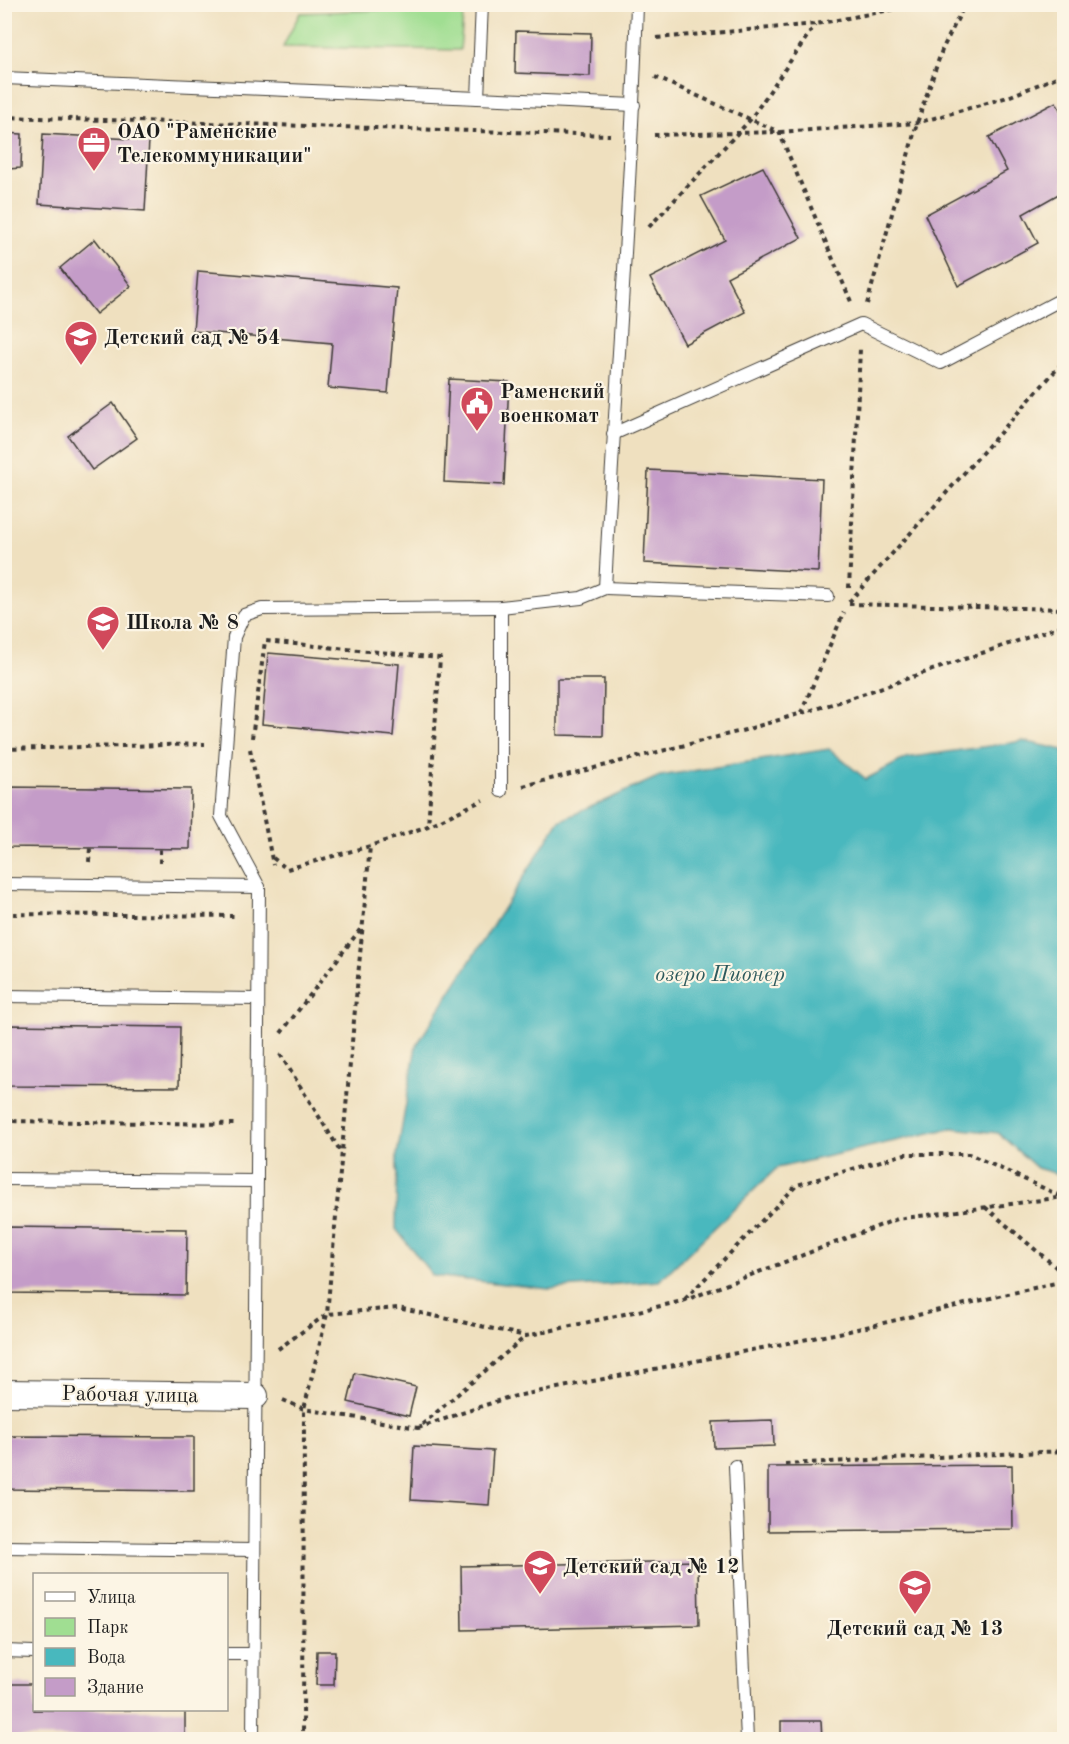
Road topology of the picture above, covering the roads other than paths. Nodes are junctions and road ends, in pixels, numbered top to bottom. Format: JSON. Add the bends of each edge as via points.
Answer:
{"nodes":[{"id":1,"x":482,"y":4,"type":"edge"},
{"id":2,"x":637,"y":4,"type":"edge"},
{"id":3,"x":4,"y":78,"type":"edge"},
{"id":4,"x":478,"y":98,"type":"junction"},
{"id":5,"x":634,"y":105,"type":"junction"},
{"id":6,"x":1065,"y":298,"type":"edge"},
{"id":7,"x":613,"y":434,"type":"junction"},
{"id":8,"x":605,"y":588,"type":"junction"},
{"id":9,"x":828,"y":596,"type":"road end"},
{"id":10,"x":501,"y":607,"type":"junction"},
{"id":11,"x":501,"y":791,"type":"road end"},
{"id":12,"x":4,"y":884,"type":"edge"},
{"id":13,"x":260,"y":887,"type":"junction"},
{"id":14,"x":4,"y":996,"type":"edge"},
{"id":15,"x":258,"y":999,"type":"junction"},
{"id":16,"x":4,"y":1179,"type":"edge"},
{"id":17,"x":257,"y":1181,"type":"junction"},
{"id":18,"x":4,"y":1393,"type":"edge"},
{"id":19,"x":255,"y":1396,"type":"junction"},
{"id":20,"x":735,"y":1466,"type":"dead end"},
{"id":21,"x":4,"y":1547,"type":"edge"},
{"id":22,"x":254,"y":1550,"type":"junction"},
{"id":23,"x":4,"y":1652,"type":"edge"},
{"id":24,"x":33,"y":1652,"type":"edge"},
{"id":25,"x":228,"y":1654,"type":"edge"},
{"id":26,"x":253,"y":1654,"type":"junction"},
{"id":27,"x":252,"y":1740,"type":"edge"},
{"id":28,"x":747,"y":1740,"type":"edge"}],
"edges":[{"from":1,"to":4,"type":"lane"},
{"from":2,"to":5,"type":"lane"},
{"from":3,"to":4,"type":"lane"},
{"from":4,"to":5,"type":"lane"},
{"from":5,"to":7,"type":"lane"},
{"from":6,"to":7,"type":"lane","via":[[941,363],[861,324]]},
{"from":7,"to":8,"type":"lane"},
{"from":8,"to":9,"type":"lane"},
{"from":8,"to":10,"type":"lane","via":[[580,598]]},
{"from":10,"to":11,"type":"lane"},
{"from":10,"to":13,"type":"lane","via":[[262,609],[244,615],[234,637],[221,816]]},
{"from":12,"to":13,"type":"lane"},
{"from":13,"to":15,"type":"lane"},
{"from":14,"to":15,"type":"lane"},
{"from":15,"to":17,"type":"lane"},
{"from":16,"to":17,"type":"lane"},
{"from":17,"to":19,"type":"lane"},
{"from":18,"to":19,"type":"street","name":"Рабочая улица"},
{"from":19,"to":22,"type":"lane"},
{"from":20,"to":28,"type":"lane"},
{"from":21,"to":22,"type":"lane"},
{"from":22,"to":26,"type":"lane"},
{"from":23,"to":24,"type":"lane"},
{"from":25,"to":26,"type":"lane"},
{"from":26,"to":27,"type":"lane"}]}
